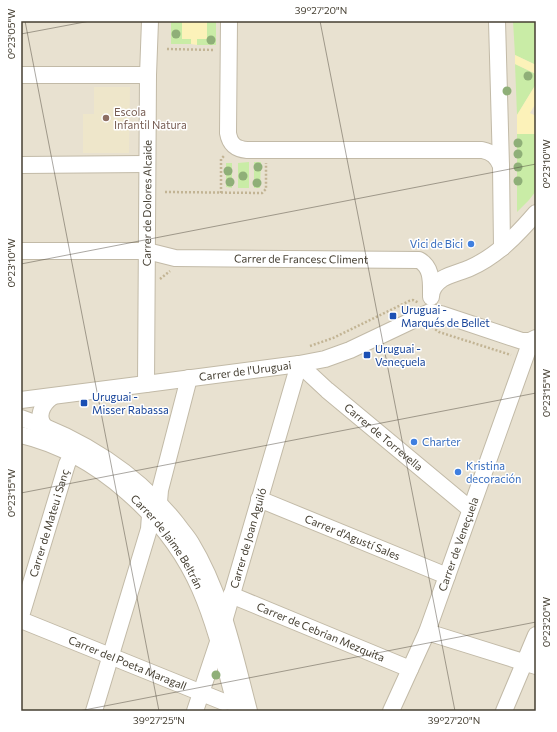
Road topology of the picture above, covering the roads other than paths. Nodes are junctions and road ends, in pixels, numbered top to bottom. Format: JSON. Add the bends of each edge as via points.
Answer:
{"nodes":[{"id":1,"x":150,"y":21,"type":"edge"},
{"id":2,"x":229,"y":21,"type":"edge"},
{"id":3,"x":497,"y":21,"type":"edge"},
{"id":4,"x":21,"y":75,"type":"edge"},
{"id":5,"x":148,"y":75,"type":"junction"},
{"id":6,"x":147,"y":164,"type":"junction"},
{"id":7,"x":21,"y":165,"type":"edge"},
{"id":8,"x":501,"y":166,"type":"junction"},
{"id":9,"x":536,"y":213,"type":"edge"},
{"id":10,"x":502,"y":248,"type":"junction"},
{"id":11,"x":147,"y":251,"type":"junction"},
{"id":12,"x":21,"y":252,"type":"edge"},
{"id":13,"x":427,"y":310,"type":"junction"},
{"id":14,"x":536,"y":338,"type":"edge"},
{"id":15,"x":517,"y":339,"type":"junction"},
{"id":16,"x":532,"y":354,"type":"edge"},
{"id":17,"x":299,"y":364,"type":"junction"},
{"id":18,"x":189,"y":378,"type":"junction"},
{"id":19,"x":146,"y":384,"type":"junction"},
{"id":20,"x":54,"y":397,"type":"junction"},
{"id":21,"x":21,"y":400,"type":"edge"},
{"id":22,"x":21,"y":405,"type":"edge"},
{"id":23,"x":21,"y":418,"type":"edge"},
{"id":24,"x":46,"y":428,"type":"junction"},
{"id":25,"x":21,"y":435,"type":"edge"},
{"id":26,"x":74,"y":456,"type":"junction"},
{"id":27,"x":259,"y":499,"type":"junction"},
{"id":28,"x":154,"y":509,"type":"junction"},
{"id":29,"x":470,"y":509,"type":"junction"},
{"id":30,"x":447,"y":576,"type":"junction"},
{"id":31,"x":231,"y":595,"type":"junction"},
{"id":32,"x":21,"y":616,"type":"edge"},
{"id":33,"x":225,"y":619,"type":"junction"},
{"id":34,"x":21,"y":620,"type":"edge"},
{"id":35,"x":427,"y":632,"type":"junction"},
{"id":36,"x":536,"y":635,"type":"edge"},
{"id":37,"x":218,"y":642,"type":"junction"},
{"id":38,"x":111,"y":656,"type":"junction"},
{"id":39,"x":530,"y":664,"type":"edge"},
{"id":40,"x":410,"y":669,"type":"junction"},
{"id":41,"x":201,"y":693,"type":"junction"},
{"id":42,"x":235,"y":705,"type":"edge"},
{"id":43,"x":94,"y":711,"type":"edge"},
{"id":44,"x":195,"y":711,"type":"edge"},
{"id":45,"x":249,"y":711,"type":"edge"},
{"id":46,"x":391,"y":711,"type":"edge"},
{"id":47,"x":504,"y":711,"type":"edge"}],
"edges":[{"from":1,"to":5,"type":"street","name":"Carrer de Dolores Alcaide"},
{"from":2,"to":8,"type":"street","via":[[228,133],[230,142],[236,148],[482,150],[494,154]]},
{"from":3,"to":8,"type":"street"},
{"from":4,"to":5,"type":"street"},
{"from":5,"to":6,"type":"street","name":"Carrer de Dolores Alcaide"},
{"from":6,"to":7,"type":"street"},
{"from":6,"to":11,"type":"street","name":"Carrer de Dolores Alcaide"},
{"from":8,"to":10,"type":"street"},
{"from":9,"to":10,"type":"street","name":"Carrer de l'Uruguai"},
{"from":10,"to":13,"type":"street","name":"Carrer de l'Uruguai","via":[[471,268],[440,280]]},
{"from":11,"to":12,"type":"street","name":"Carrer de Francesc Climent"},
{"from":11,"to":13,"type":"street","name":"Carrer de Francesc Climent","via":[[175,258],[419,260],[427,266],[431,277]]},
{"from":11,"to":19,"type":"street","name":"Carrer de Dolores Alcaide"},
{"from":13,"to":15,"type":"street"},
{"from":13,"to":17,"type":"street","name":"Carrer de l'Uruguai","via":[[335,356]]},
{"from":14,"to":15,"type":"street","via":[[526,341]]},
{"from":14,"to":16,"type":"street","name":"Carrer de Veneçuela"},
{"from":15,"to":16,"type":"street"},
{"from":16,"to":29,"type":"street","name":"Carrer de Veneçuela"},
{"from":17,"to":18,"type":"street","name":"Carrer de l'Uruguai"},
{"from":17,"to":27,"type":"street","name":"Carrer de Joan Aguiló"},
{"from":17,"to":29,"type":"street","name":"Carrer de Torrevella"},
{"from":18,"to":19,"type":"street","name":"Carrer de l'Uruguai"},
{"from":18,"to":28,"type":"street"},
{"from":19,"to":20,"type":"street","name":"Carrer de l'Uruguai"},
{"from":20,"to":21,"type":"street","name":"Carrer de l'Uruguai"},
{"from":20,"to":22,"type":"street","name":"Carrer de l'Uruguai"},
{"from":20,"to":24,"type":"street","via":[[45,402],[40,416]]},
{"from":23,"to":24,"type":"street","name":"Carrer de Jaime Beltrán"},
{"from":24,"to":28,"type":"street","name":"Carrer de Jaime Beltrán","via":[[105,458],[132,478]]},
{"from":25,"to":26,"type":"street","name":"Carrer de Jaime Beltrán"},
{"from":26,"to":28,"type":"street","name":"Carrer de Jaime Beltrán"},
{"from":26,"to":32,"type":"street","name":"Carrer de Mateu i Sanç","via":[[67,464]]},
{"from":27,"to":30,"type":"street","name":"Carrer d'Agustí Sales"},
{"from":27,"to":31,"type":"street","name":"Carrer de Joan Aguiló"},
{"from":28,"to":33,"type":"street","name":"Carrer de Jaime Beltrán","via":[[191,542]]},
{"from":28,"to":37,"type":"street","name":"Carrer de Jaime Beltrán","via":[[192,573],[207,605]]},
{"from":28,"to":38,"type":"street"},
{"from":29,"to":30,"type":"street","name":"Carrer de Veneçuela"},
{"from":30,"to":35,"type":"street","name":"Carrer de Veneçuela"},
{"from":31,"to":33,"type":"street","name":"Carrer de Joan Aguiló"},
{"from":31,"to":40,"type":"street","name":"Carrer de Cebrian Mezquita"},
{"from":33,"to":37,"type":"street","name":"Carrer de Joan Aguiló"},
{"from":33,"to":45,"type":"street","name":"Carrer de Jaime Beltrán"},
{"from":34,"to":38,"type":"street","name":"Carrer del Poeta Maragall"},
{"from":35,"to":39,"type":"street"},
{"from":35,"to":40,"type":"street","name":"Carrer de Veneçuela"},
{"from":36,"to":39,"type":"street"},
{"from":37,"to":41,"type":"street","name":"Carrer de Joan Aguiló"},
{"from":37,"to":42,"type":"street","name":"Carrer de Jaime Beltrán"},
{"from":38,"to":41,"type":"street","name":"Carrer del Poeta Maragall"},
{"from":38,"to":43,"type":"street"},
{"from":39,"to":47,"type":"street"},
{"from":40,"to":46,"type":"street","name":"Carrer de Veneçuela"},
{"from":41,"to":42,"type":"street","name":"Carrer del Poeta Maragall","via":[[224,702],[231,701]]},
{"from":41,"to":44,"type":"street","name":"Carrer de Joan Aguiló"}]}
